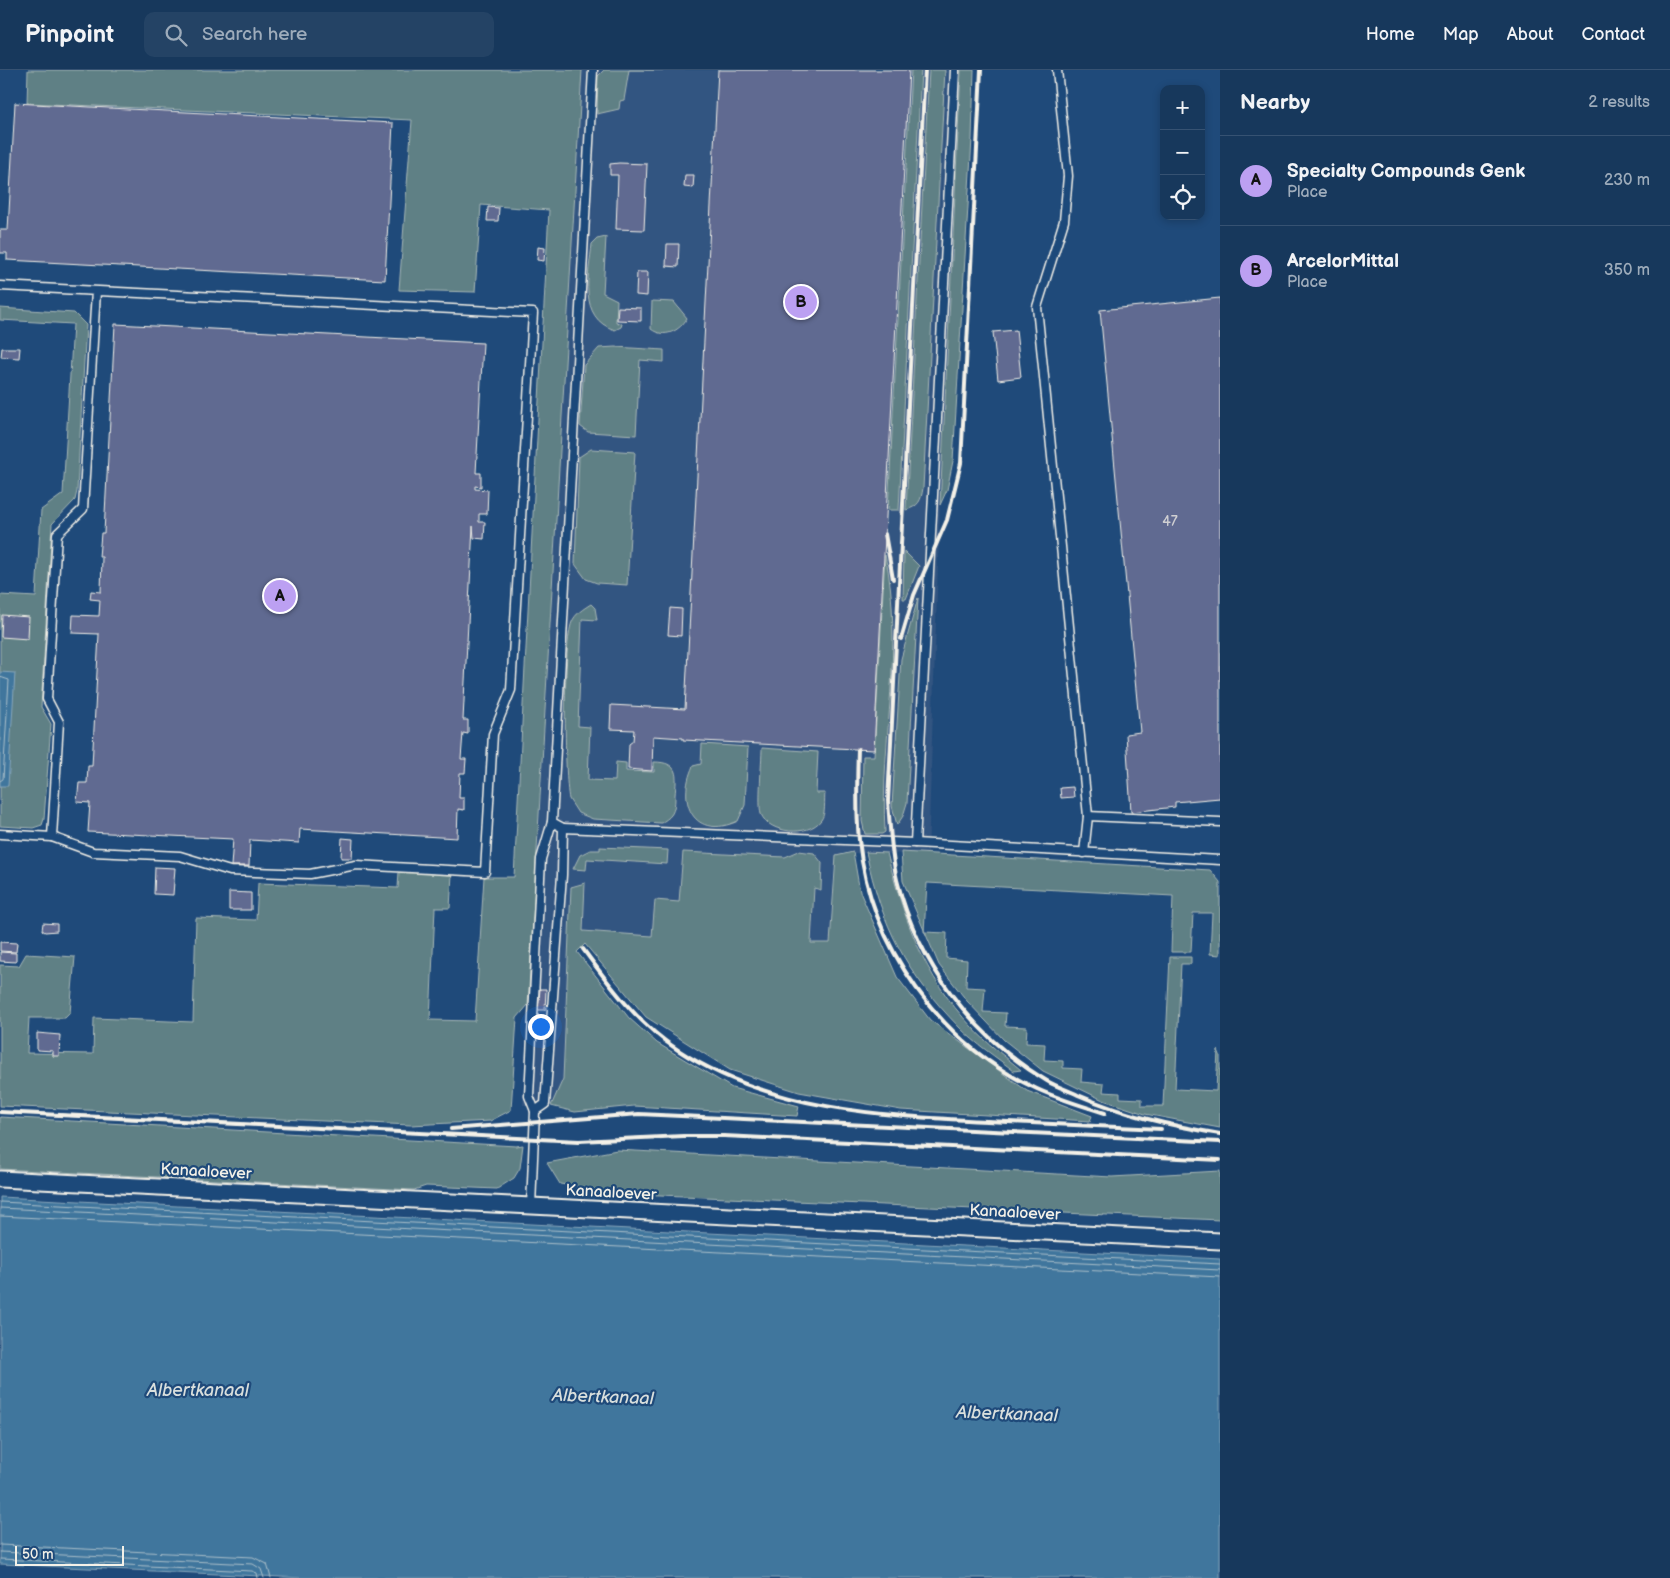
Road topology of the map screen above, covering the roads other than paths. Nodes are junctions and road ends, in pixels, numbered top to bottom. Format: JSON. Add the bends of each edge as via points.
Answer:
{"nodes":[{"id":1,"x":593,"y":70,"type":"edge"},
{"id":2,"x":955,"y":70,"type":"edge"},
{"id":3,"x":1057,"y":70,"type":"edge"},
{"id":4,"x":0,"y":286,"type":"edge"},
{"id":5,"x":96,"y":290,"type":"junction"},
{"id":6,"x":1088,"y":816,"type":"junction"},
{"id":7,"x":552,"y":822,"type":"junction"},
{"id":8,"x":1220,"y":822,"type":"edge"},
{"id":9,"x":563,"y":828,"type":"junction"},
{"id":10,"x":0,"y":834,"type":"edge"},
{"id":11,"x":52,"y":837,"type":"junction"},
{"id":12,"x":915,"y":843,"type":"junction"},
{"id":13,"x":1084,"y":852,"type":"junction"},
{"id":14,"x":1220,"y":860,"type":"edge"},
{"id":15,"x":535,"y":1112,"type":"junction"},
{"id":16,"x":0,"y":1180,"type":"edge"},
{"id":17,"x":531,"y":1206,"type":"junction"},
{"id":18,"x":1220,"y":1241,"type":"edge"}],
"edges":[{"from":1,"to":7,"type":"lane"},
{"from":2,"to":12,"type":"lane"},
{"from":3,"to":6,"type":"lane","via":[[1067,185],[1064,221],[1037,307]]},
{"from":4,"to":5,"type":"lane"},
{"from":5,"to":11,"type":"lane","via":[[83,509],[56,534],[47,699],[59,722]]},
{"from":5,"to":11,"type":"lane","via":[[532,313],[511,690],[493,734],[485,872],[356,865],[310,874],[230,871],[180,856],[93,852]]},
{"from":6,"to":8,"type":"lane"},
{"from":6,"to":13,"type":"lane"},
{"from":7,"to":9,"type":"lane"},
{"from":7,"to":15,"type":"lane","via":[[541,859],[529,1096]]},
{"from":9,"to":12,"type":"lane"},
{"from":9,"to":15,"type":"lane","via":[[545,1104]]},
{"from":10,"to":11,"type":"lane"},
{"from":12,"to":13,"type":"lane"},
{"from":13,"to":14,"type":"lane"},
{"from":15,"to":17,"type":"lane"},
{"from":16,"to":17,"type":"street","name":"Kanaaloever"},
{"from":17,"to":18,"type":"street","name":"Kanaaloever"}]}
